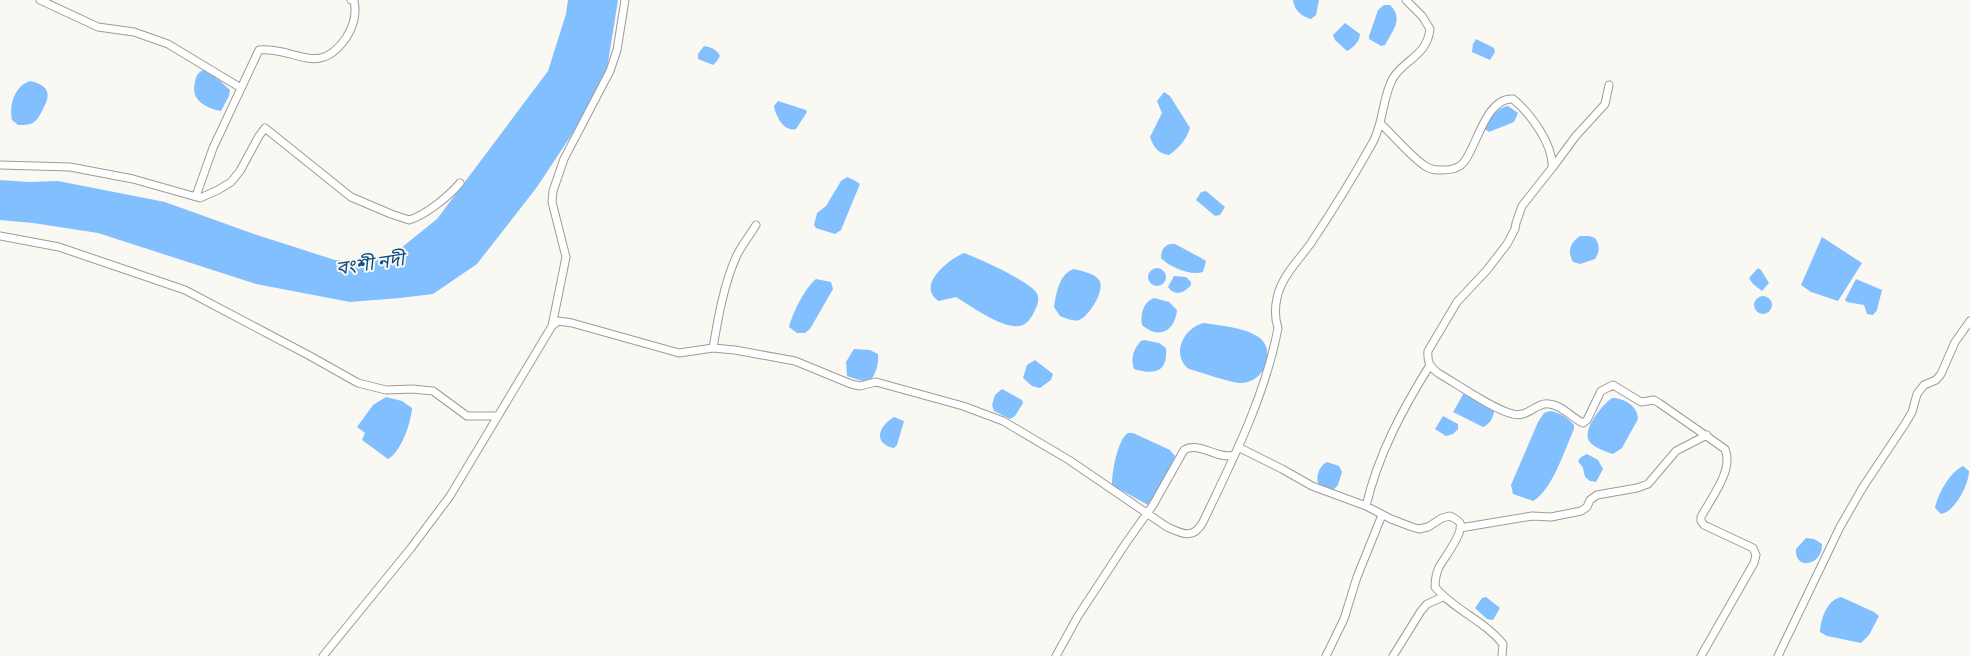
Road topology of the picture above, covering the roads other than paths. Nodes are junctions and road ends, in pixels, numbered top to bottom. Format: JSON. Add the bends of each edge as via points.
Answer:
{"nodes":[{"id":1,"x":40,"y":0,"type":"edge"},
{"id":2,"x":351,"y":0,"type":"edge"},
{"id":3,"x":625,"y":0,"type":"edge"},
{"id":4,"x":1406,"y":0,"type":"edge"},
{"id":5,"x":1609,"y":84,"type":"dead end"},
{"id":6,"x":241,"y":88,"type":"junction"},
{"id":7,"x":1381,"y":124,"type":"junction"},
{"id":8,"x":0,"y":165,"type":"edge"},
{"id":9,"x":1552,"y":168,"type":"junction"},
{"id":10,"x":460,"y":182,"type":"dead end"},
{"id":11,"x":196,"y":196,"type":"junction"},
{"id":12,"x":756,"y":225,"type":"dead end"},
{"id":13,"x":0,"y":236,"type":"edge"},
{"id":14,"x":1970,"y":321,"type":"edge"},
{"id":15,"x":552,"y":326,"type":"junction"},
{"id":16,"x":713,"y":348,"type":"junction"},
{"id":17,"x":1430,"y":366,"type":"junction"},
{"id":18,"x":498,"y":416,"type":"junction"},
{"id":19,"x":1707,"y":435,"type":"junction"},
{"id":20,"x":1238,"y":447,"type":"junction"},
{"id":21,"x":1234,"y":455,"type":"junction"},
{"id":22,"x":1366,"y":506,"type":"junction"},
{"id":23,"x":1147,"y":514,"type":"junction"},
{"id":24,"x":1382,"y":515,"type":"junction"},
{"id":25,"x":1460,"y":528,"type":"junction"},
{"id":26,"x":1444,"y":597,"type":"junction"},
{"id":27,"x":323,"y":656,"type":"edge"},
{"id":28,"x":1056,"y":656,"type":"edge"},
{"id":29,"x":1326,"y":656,"type":"edge"},
{"id":30,"x":1394,"y":656,"type":"edge"},
{"id":31,"x":1502,"y":656,"type":"edge"},
{"id":32,"x":1701,"y":656,"type":"edge"},
{"id":33,"x":1778,"y":656,"type":"edge"}],
"edges":[{"from":1,"to":6,"type":"street","via":[[98,27],[134,32],[168,44]]},
{"from":2,"to":6,"type":"street","via":[[356,9],[353,24],[336,51],[319,59],[308,59],[268,49],[259,50]]},
{"from":3,"to":15,"type":"street","via":[[617,50],[610,71],[564,159],[553,191],[552,202],[566,257]]},
{"from":4,"to":7,"type":"street","via":[[1422,16],[1430,29],[1429,37],[1423,49],[1393,78]]},
{"from":5,"to":9,"type":"street","via":[[1605,104]]},
{"from":6,"to":11,"type":"street","via":[[213,148]]},
{"from":7,"to":9,"type":"street","via":[[1424,165],[1434,170],[1451,170],[1464,163],[1491,112],[1503,100],[1513,99],[1524,109],[1544,139],[1553,162]]},
{"from":7,"to":20,"type":"street","via":[[1364,158],[1279,292],[1278,328],[1269,371]]},
{"from":8,"to":11,"type":"street","via":[[70,167]]},
{"from":9,"to":17,"type":"street","via":[[1522,206],[1515,229],[1502,251],[1457,302],[1428,351]]},
{"from":10,"to":11,"type":"street","via":[[426,212],[410,220],[351,197],[264,128],[231,182],[200,198]]},
{"from":12,"to":16,"type":"street","via":[[737,255],[725,290]]},
{"from":13,"to":18,"type":"street","via":[[59,246],[185,290],[358,383],[386,390],[433,391],[467,416]]},
{"from":14,"to":33,"type":"street","via":[[1955,342],[1941,374],[1917,394],[1912,412],[1840,527]]},
{"from":15,"to":16,"type":"street","via":[[558,321],[564,322],[679,353]]},
{"from":15,"to":18,"type":"street"},
{"from":16,"to":23,"type":"street","via":[[795,361],[851,384],[860,386],[876,382],[963,406],[1003,422],[1069,460]]},
{"from":17,"to":19,"type":"street","via":[[1438,374],[1514,414],[1524,414],[1549,404],[1583,423],[1601,391],[1613,386],[1641,402],[1654,400]]},
{"from":17,"to":22,"type":"street","via":[[1392,432],[1372,480]]},
{"from":18,"to":27,"type":"street","via":[[428,526]]},
{"from":19,"to":25,"type":"street","via":[[1676,451],[1648,484],[1597,495],[1582,511]]},
{"from":19,"to":32,"type":"street","via":[[1725,449],[1728,457],[1727,469],[1701,521],[1753,548],[1756,555]]},
{"from":20,"to":21,"type":"street"},
{"from":20,"to":22,"type":"street","via":[[1312,486]]},
{"from":21,"to":23,"type":"street","via":[[1191,447],[1184,450]]},
{"from":21,"to":23,"type":"street","via":[[1203,522],[1192,534],[1166,527]]},
{"from":22,"to":24,"type":"street"},
{"from":23,"to":28,"type":"street","via":[[1078,616]]},
{"from":24,"to":25,"type":"street","via":[[1419,529],[1450,516],[1460,523]]},
{"from":24,"to":29,"type":"street","via":[[1344,619]]},
{"from":25,"to":26,"type":"street","via":[[1435,579],[1435,587]]},
{"from":26,"to":30,"type":"street","via":[[1427,604],[1420,611]]},
{"from":26,"to":31,"type":"street","via":[[1504,644]]}]}
